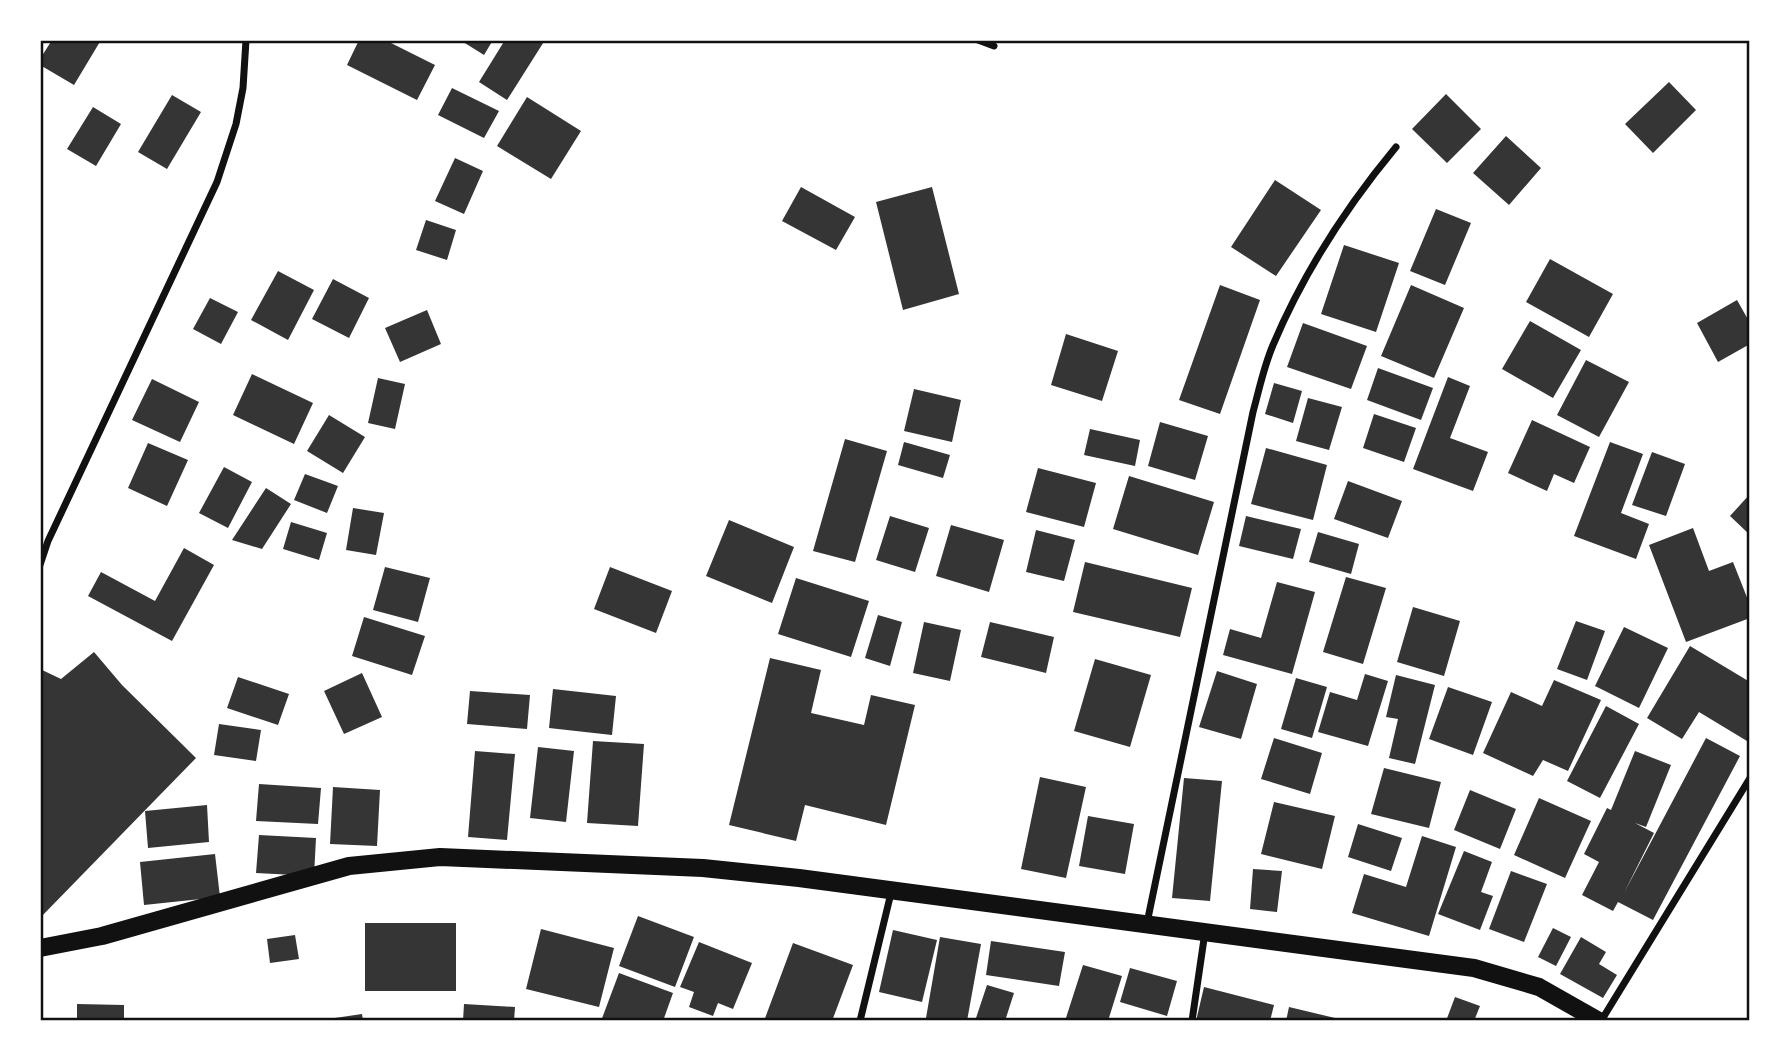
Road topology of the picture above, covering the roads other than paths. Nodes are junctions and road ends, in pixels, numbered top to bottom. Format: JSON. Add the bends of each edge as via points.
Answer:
{"nodes":[{"id":1,"x":246,"y":40,"type":"edge"},
{"id":2,"x":978,"y":40,"type":"edge"},
{"id":3,"x":994,"y":46,"type":"dead end"},
{"id":4,"x":1396,"y":147,"type":"dead end"},
{"id":5,"x":40,"y":565,"type":"edge"},
{"id":6,"x":1750,"y":778,"type":"edge"},
{"id":7,"x":892,"y":889,"type":"junction"},
{"id":8,"x":1146,"y":924,"type":"junction"},
{"id":9,"x":1205,"y":931,"type":"junction"},
{"id":10,"x":40,"y":948,"type":"edge"},
{"id":11,"x":860,"y":1021,"type":"edge"},
{"id":12,"x":1192,"y":1021,"type":"edge"},
{"id":13,"x":1600,"y":1021,"type":"edge"}],
"edges":[{"from":1,"to":5,"type":"street","via":[[236,124],[217,182],[142,335]]},
{"from":2,"to":3,"type":"street"},
{"from":4,"to":8,"type":"street","via":[[1357,193],[1271,347],[1253,412]]},
{"from":6,"to":13,"type":"street"},
{"from":7,"to":8,"type":"main road"},
{"from":7,"to":10,"type":"main road","via":[[703,868],[440,857],[392,860],[349,866],[102,936]]},
{"from":7,"to":11,"type":"street"},
{"from":8,"to":9,"type":"main road"},
{"from":9,"to":12,"type":"street"},
{"from":9,"to":13,"type":"main road","via":[[1474,968],[1539,986]]}]}
